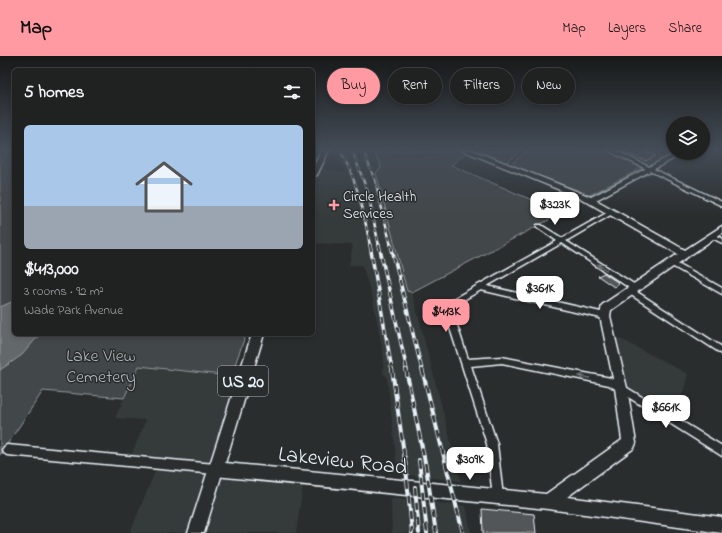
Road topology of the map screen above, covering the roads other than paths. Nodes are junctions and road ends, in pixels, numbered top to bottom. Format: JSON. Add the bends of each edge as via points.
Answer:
{"nodes":[{"id":1,"x":521,"y":172,"type":"edge"},
{"id":2,"x":643,"y":172,"type":"edge"},
{"id":3,"x":656,"y":172,"type":"edge"},
{"id":4,"x":591,"y":200,"type":"junction"},
{"id":5,"x":722,"y":204,"type":"edge"},
{"id":6,"x":612,"y":212,"type":"junction"},
{"id":7,"x":539,"y":226,"type":"dead end"},
{"id":8,"x":722,"y":229,"type":"edge"},
{"id":9,"x":712,"y":236,"type":"junction"},
{"id":10,"x":562,"y":241,"type":"junction"},
{"id":11,"x":722,"y":241,"type":"edge"},
{"id":12,"x":685,"y":254,"type":"junction"},
{"id":13,"x":672,"y":262,"type":"junction"},
{"id":14,"x":478,"y":287,"type":"junction"},
{"id":15,"x":632,"y":289,"type":"junction"},
{"id":16,"x":722,"y":291,"type":"edge"},
{"id":17,"x":605,"y":316,"type":"junction"},
{"id":18,"x":257,"y":336,"type":"edge"},
{"id":19,"x":722,"y":351,"type":"edge"},
{"id":20,"x":466,"y":363,"type":"junction"},
{"id":21,"x":621,"y":388,"type":"junction"},
{"id":22,"x":7,"y":450,"type":"dead end"},
{"id":23,"x":722,"y":451,"type":"edge"},
{"id":24,"x":215,"y":469,"type":"junction"},
{"id":25,"x":498,"y":497,"type":"junction"},
{"id":26,"x":548,"y":502,"type":"junction"},
{"id":27,"x":722,"y":525,"type":"edge"},
{"id":28,"x":196,"y":533,"type":"edge"}],
"edges":[{"from":1,"to":4,"type":"street"},
{"from":2,"to":4,"type":"street"},
{"from":3,"to":5,"type":"street"},
{"from":4,"to":6,"type":"street"},
{"from":6,"to":10,"type":"street"},
{"from":6,"to":12,"type":"street"},
{"from":7,"to":10,"type":"street"},
{"from":8,"to":9,"type":"street"},
{"from":9,"to":11,"type":"street"},
{"from":9,"to":12,"type":"street"},
{"from":10,"to":14,"type":"street"},
{"from":15,"to":10,"type":"street","one_way":true},
{"from":12,"to":13,"type":"street"},
{"from":13,"to":15,"type":"street"},
{"from":13,"to":16,"type":"street"},
{"from":14,"to":17,"type":"street"},
{"from":14,"to":20,"type":"street","via":[[447,306]]},
{"from":15,"to":17,"type":"street","via":[[606,308]]},
{"from":15,"to":19,"type":"street"},
{"from":17,"to":21,"type":"street"},
{"from":18,"to":24,"type":"main road","number":"US 20"},
{"from":21,"to":20,"type":"street","one_way":true,"via":[[610,382],[502,360]]},
{"from":20,"to":25,"type":"street","via":[[493,446]]},
{"from":21,"to":23,"type":"street"},
{"from":21,"to":26,"type":"street","via":[[629,443]]},
{"from":22,"to":24,"type":"street","name":"Lakeview Road"},
{"from":24,"to":25,"type":"street","name":"Lakeview Road"},
{"from":24,"to":28,"type":"main road","number":"US 20"},
{"from":25,"to":26,"type":"street","name":"Lakeview Road"},
{"from":26,"to":27,"type":"street","name":"Lakeview Road"}]}
